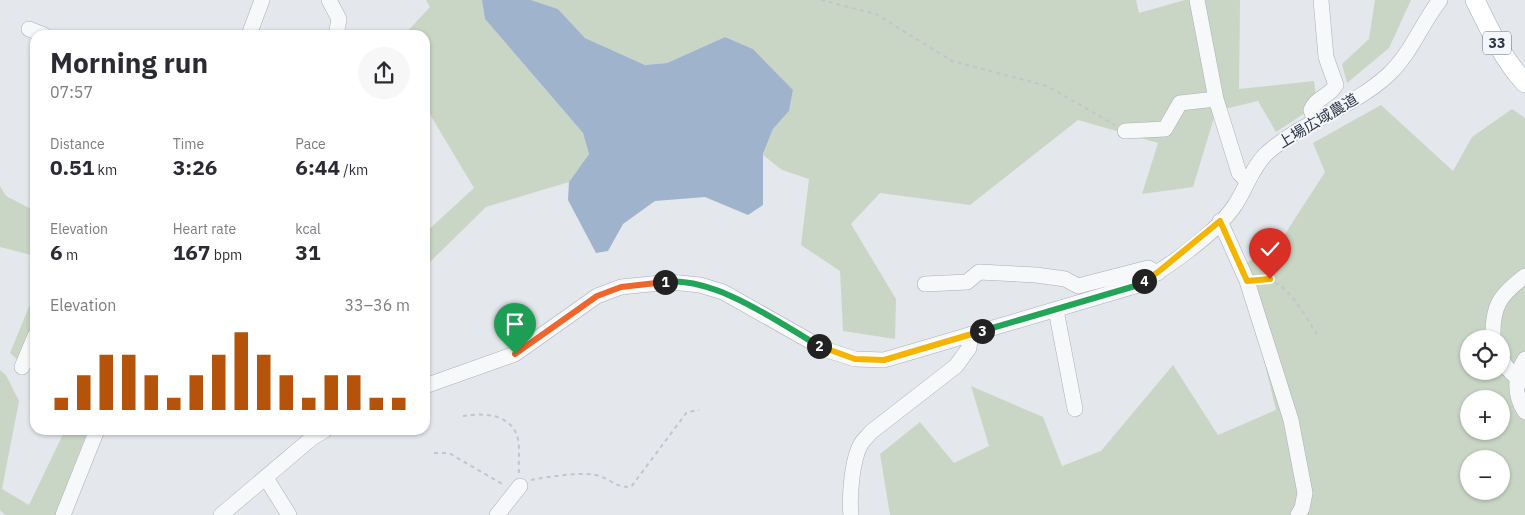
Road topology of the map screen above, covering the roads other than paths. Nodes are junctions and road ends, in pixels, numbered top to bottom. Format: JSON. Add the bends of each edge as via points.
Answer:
{"nodes":[{"id":1,"x":262,"y":0,"type":"edge"},
{"id":2,"x":329,"y":0,"type":"edge"},
{"id":3,"x":1197,"y":0,"type":"edge"},
{"id":4,"x":1321,"y":0,"type":"edge"},
{"id":5,"x":1440,"y":0,"type":"edge"},
{"id":6,"x":1475,"y":0,"type":"edge"},
{"id":7,"x":251,"y":30,"type":"edge"},
{"id":8,"x":337,"y":30,"type":"edge"},
{"id":9,"x":1525,"y":83,"type":"edge"},
{"id":10,"x":1216,"y":99,"type":"junction"},
{"id":11,"x":1315,"y":121,"type":"junction"},
{"id":12,"x":1125,"y":131,"type":"road end"},
{"id":13,"x":1247,"y":181,"type":"junction"},
{"id":14,"x":1220,"y":221,"type":"junction"},
{"id":15,"x":1158,"y":272,"type":"junction"},
{"id":16,"x":1525,"y":276,"type":"edge"},
{"id":17,"x":925,"y":284,"type":"dead end"},
{"id":18,"x":1056,"y":310,"type":"junction"},
{"id":19,"x":1493,"y":330,"type":"edge"},
{"id":20,"x":971,"y":334,"type":"junction"},
{"id":21,"x":30,"y":348,"type":"edge"},
{"id":22,"x":1525,"y":359,"type":"edge"},
{"id":23,"x":22,"y":368,"type":"dead end"},
{"id":24,"x":1510,"y":370,"type":"edge"},
{"id":25,"x":1521,"y":380,"type":"edge"},
{"id":26,"x":430,"y":384,"type":"edge"},
{"id":27,"x":1075,"y":409,"type":"dead end"},
{"id":28,"x":1525,"y":412,"type":"edge"},
{"id":29,"x":95,"y":435,"type":"edge"},
{"id":30,"x":317,"y":435,"type":"edge"},
{"id":31,"x":266,"y":478,"type":"junction"},
{"id":32,"x":516,"y":490,"type":"road end"},
{"id":33,"x":63,"y":515,"type":"edge"},
{"id":34,"x":221,"y":515,"type":"edge"},
{"id":35,"x":289,"y":515,"type":"edge"},
{"id":36,"x":497,"y":515,"type":"edge"},
{"id":37,"x":851,"y":515,"type":"edge"},
{"id":38,"x":1298,"y":515,"type":"edge"}],
"edges":[{"from":1,"to":7,"type":"street"},
{"from":2,"to":8,"type":"street","via":[[339,19]]},
{"from":3,"to":10,"type":"street"},
{"from":4,"to":11,"type":"street","via":[[1326,57],[1336,85],[1332,92],[1313,104],[1311,110]]},
{"from":5,"to":11,"type":"street","name":"上場広域農道","via":[[1405,57],[1388,75],[1363,94]]},
{"from":6,"to":9,"type":"main road","number":"33","via":[[1492,36]]},
{"from":10,"to":12,"type":"street","via":[[1180,103],[1165,130]]},
{"from":10,"to":13,"type":"street","via":[[1239,173]]},
{"from":11,"to":13,"type":"street","name":"上場広域農道","via":[[1287,137],[1265,155]]},
{"from":13,"to":14,"type":"street","name":"上場広域農道","via":[[1235,206]]},
{"from":14,"to":15,"type":"street","name":"上場広域農道"},
{"from":14,"to":38,"type":"street","via":[[1247,281],[1291,420],[1305,493]]},
{"from":15,"to":17,"type":"street","via":[[1148,268],[1078,286],[1065,279],[979,272],[967,282]]},
{"from":15,"to":18,"type":"street","name":"上場広域農道","via":[[1135,286]]},
{"from":16,"to":19,"type":"street","via":[[1498,301],[1492,318]]},
{"from":18,"to":20,"type":"street","name":"上場広域農道"},
{"from":18,"to":27,"type":"street"},
{"from":20,"to":26,"type":"street","name":"上場広域農道","via":[[884,360],[855,359],[824,349],[723,292],[700,285],[670,282],[621,287],[597,296],[515,354]]},
{"from":20,"to":37,"type":"street","via":[[969,348],[956,366],[871,432],[860,445],[855,464]]},
{"from":21,"to":23,"type":"street"},
{"from":22,"to":25,"type":"street"},
{"from":24,"to":25,"type":"street"},
{"from":25,"to":28,"type":"street","via":[[1517,394]]},
{"from":29,"to":33,"type":"street"},
{"from":30,"to":31,"type":"street"},
{"from":31,"to":34,"type":"street"},
{"from":31,"to":35,"type":"street"},
{"from":32,"to":36,"type":"street"}]}
